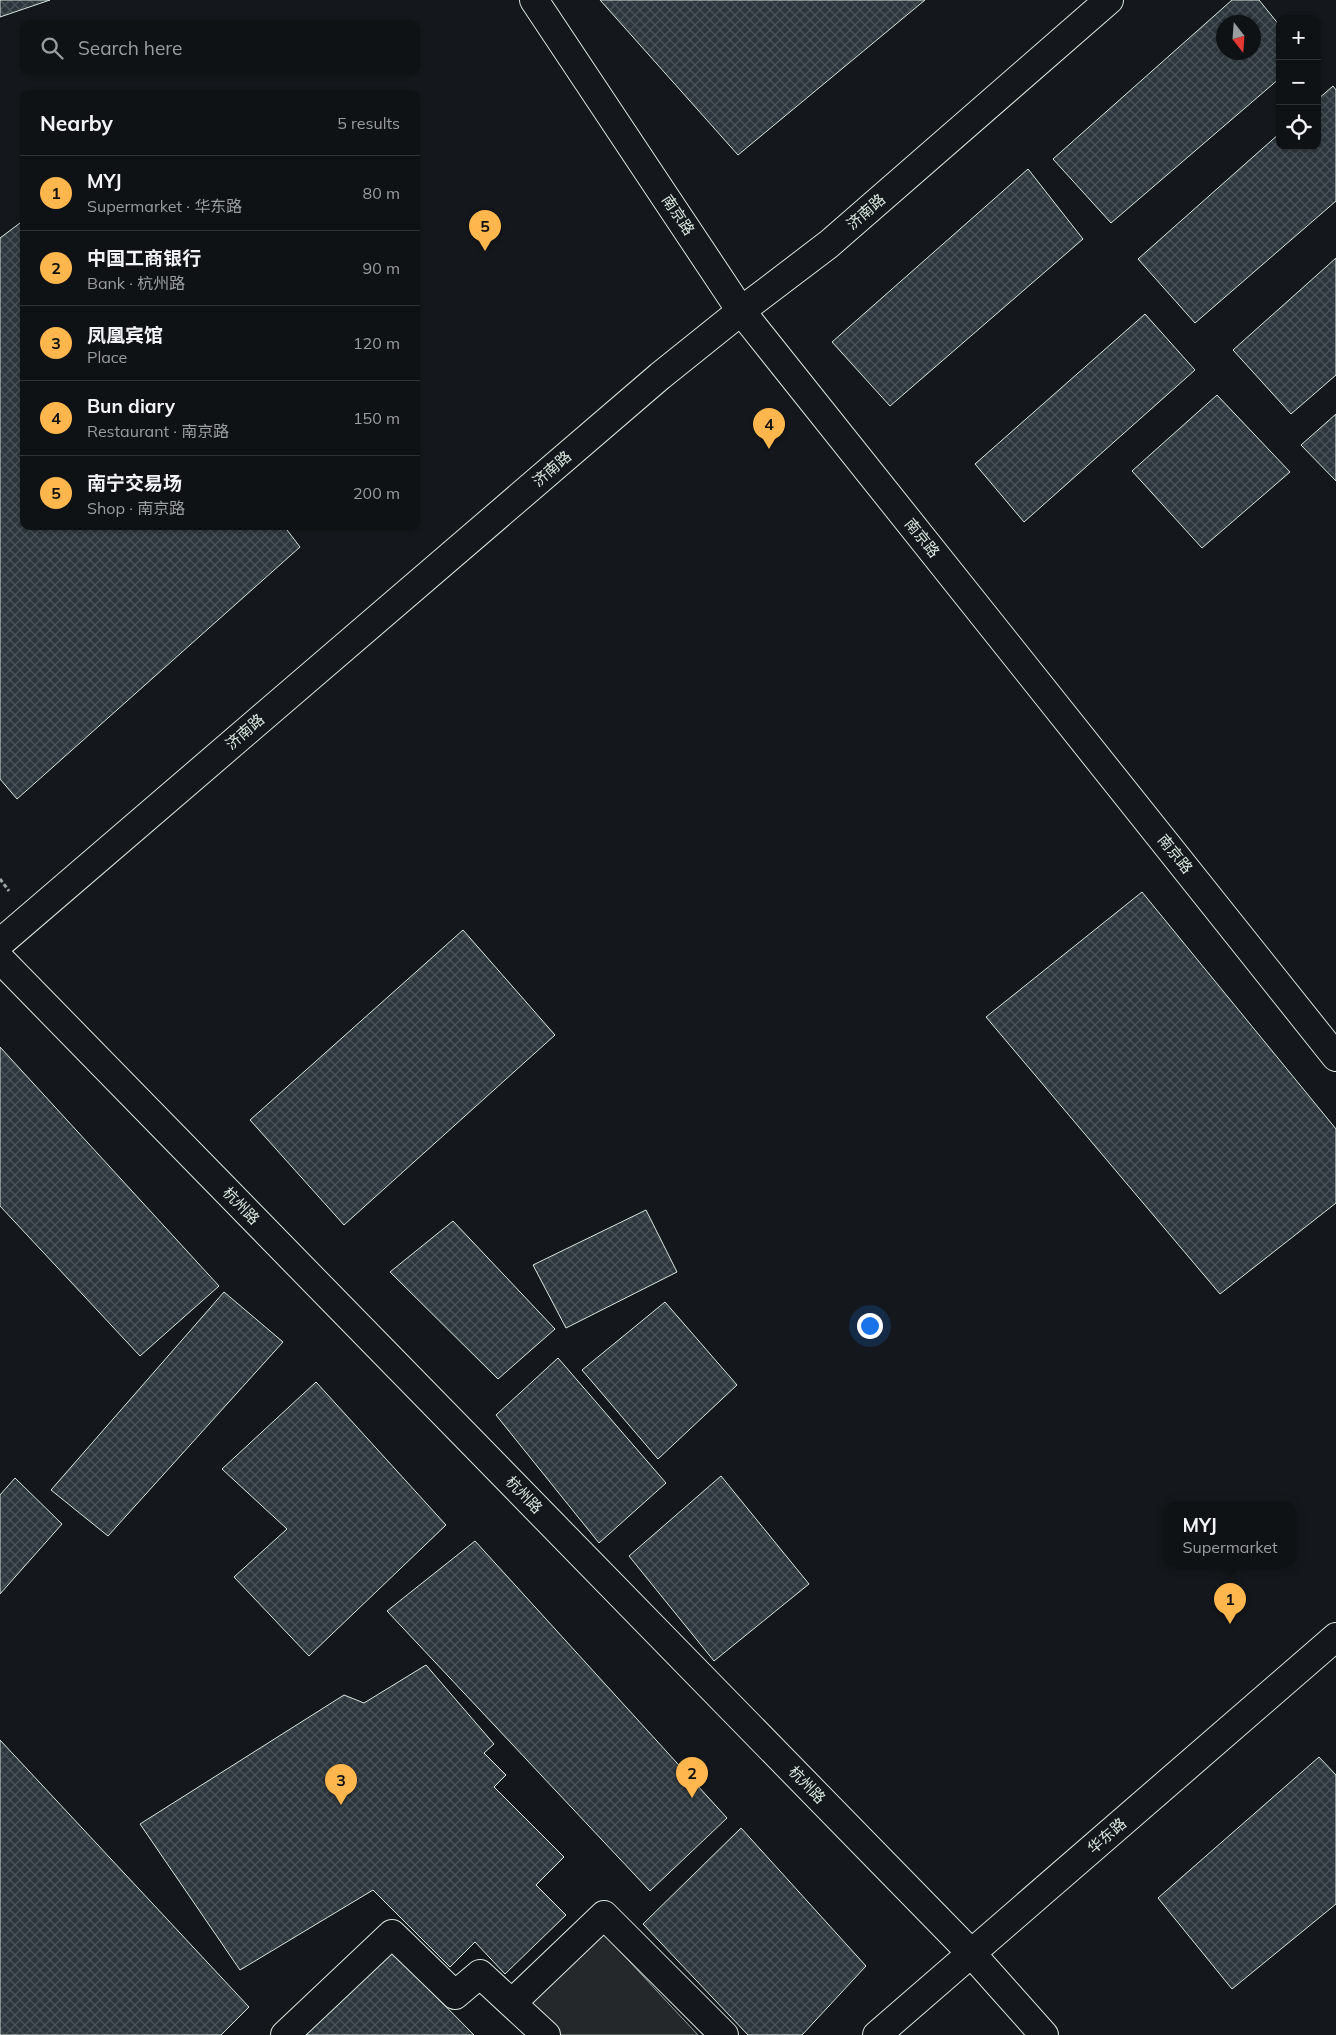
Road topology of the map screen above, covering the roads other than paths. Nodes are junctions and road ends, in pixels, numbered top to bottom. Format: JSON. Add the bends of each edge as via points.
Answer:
{"nodes":[{"id":1,"x":534,"y":0,"type":"edge"},
{"id":2,"x":1109,"y":0,"type":"edge"},
{"id":3,"x":741,"y":310,"type":"junction"},
{"id":4,"x":0,"y":943,"type":"edge"},
{"id":5,"x":0,"y":959,"type":"edge"},
{"id":6,"x":1336,"y":1057,"type":"edge"},
{"id":7,"x":1336,"y":1636,"type":"edge"},
{"id":8,"x":972,"y":1953,"type":"junction"},
{"id":9,"x":512,"y":2003,"type":"junction"},
{"id":10,"x":285,"y":2035,"type":"edge"},
{"id":11,"x":546,"y":2035,"type":"edge"},
{"id":12,"x":724,"y":2035,"type":"edge"},
{"id":13,"x":878,"y":2035,"type":"edge"},
{"id":14,"x":1044,"y":2035,"type":"edge"}],
"edges":[{"from":1,"to":3,"type":"street","name":"南京路"},
{"from":2,"to":3,"type":"street","name":"济南路","via":[[829,244]]},
{"from":3,"to":4,"type":"street","name":"济南路"},
{"from":3,"to":6,"type":"street","name":"南京路"},
{"from":5,"to":8,"type":"street","name":"杭州路"},
{"from":7,"to":8,"type":"street","name":"华东路"},
{"from":8,"to":13,"type":"street","name":"华东路"},
{"from":8,"to":14,"type":"street","name":"杭州路"},
{"from":9,"to":10,"type":"street","via":[[480,1974],[455,1995],[392,1934]]},
{"from":9,"to":11,"type":"street"},
{"from":9,"to":12,"type":"street","via":[[604,1915]]}]}
